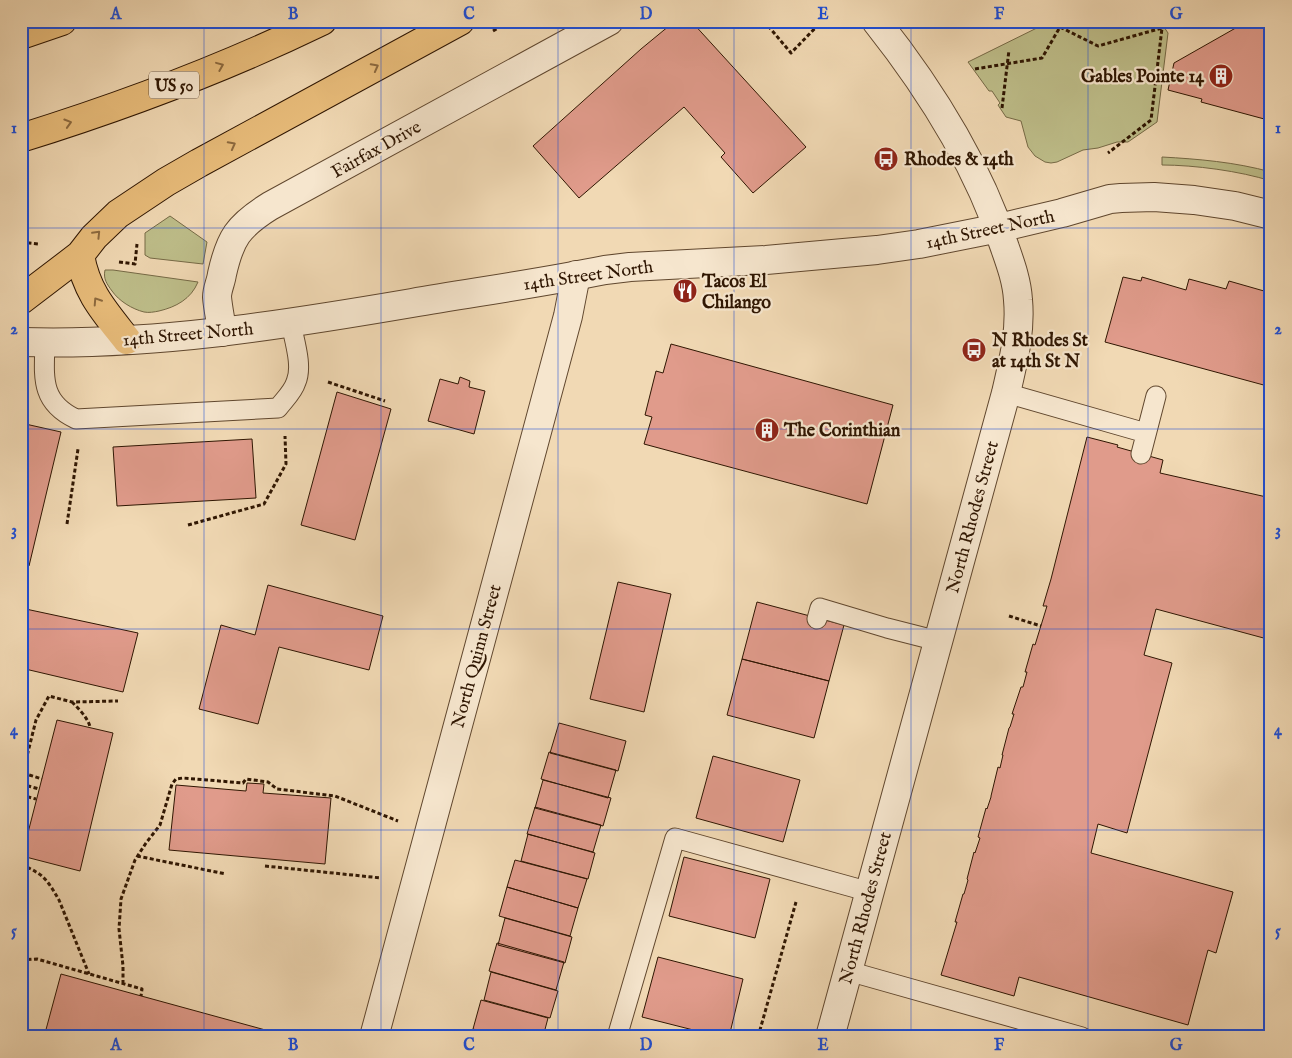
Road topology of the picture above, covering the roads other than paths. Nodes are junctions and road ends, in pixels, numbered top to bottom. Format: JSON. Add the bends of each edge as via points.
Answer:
{"nodes":[{"id":1,"x":62,"y":21,"type":"edge"},
{"id":2,"x":322,"y":21,"type":"edge"},
{"id":3,"x":460,"y":21,"type":"edge"},
{"id":4,"x":609,"y":21,"type":"edge"},
{"id":5,"x":876,"y":21,"type":"edge"},
{"id":6,"x":21,"y":35,"type":"edge"},
{"id":7,"x":21,"y":138,"type":"edge"},
{"id":8,"x":1271,"y":215,"type":"edge"},
{"id":9,"x":999,"y":228,"type":"junction"},
{"id":10,"x":80,"y":255,"type":"junction"},
{"id":11,"x":576,"y":275,"type":"junction"},
{"id":12,"x":21,"y":300,"type":"edge"},
{"id":13,"x":291,"y":323,"type":"junction"},
{"id":14,"x":222,"y":332,"type":"junction"},
{"id":15,"x":127,"y":340,"type":"junction"},
{"id":16,"x":33,"y":343,"type":"edge"},
{"id":17,"x":1006,"y":393,"type":"junction"},
{"id":18,"x":1156,"y":396,"type":"dead end"},
{"id":19,"x":1146,"y":432,"type":"junction"},
{"id":20,"x":1141,"y":454,"type":"dead end"},
{"id":21,"x":818,"y":619,"type":"dead end"},
{"id":22,"x":938,"y":641,"type":"junction"},
{"id":23,"x":870,"y":892,"type":"junction"},
{"id":24,"x":848,"y":971,"type":"junction"},
{"id":25,"x":374,"y":1037,"type":"edge"},
{"id":26,"x":616,"y":1037,"type":"edge"},
{"id":27,"x":830,"y":1037,"type":"edge"},
{"id":28,"x":1082,"y":1037,"type":"edge"}],
"edges":[{"from":1,"to":6,"type":"highway"},
{"from":7,"to":2,"type":"highway","number":"US 50","one_way":true,"via":[[174,85],[273,45]]},
{"from":10,"to":3,"type":"highway","one_way":true,"via":[[118,214],[166,182]]},
{"from":4,"to":14,"type":"street","name":"Fairfax Drive","via":[[250,219],[233,238],[225,261],[217,296]]},
{"from":5,"to":9,"type":"street","name":"North Rhodes Street","via":[[947,124]]},
{"from":8,"to":9,"type":"street","name":"14th Street North","via":[[1194,200],[1131,197],[1110,199]]},
{"from":9,"to":11,"type":"street","name":"14th Street North","via":[[877,250],[630,267]]},
{"from":9,"to":17,"type":"street","name":"North Rhodes Street","via":[[1017,287],[1019,310],[1016,347]]},
{"from":10,"to":12,"type":"highway"},
{"from":15,"to":10,"type":"highway","one_way":true,"via":[[89,288]]},
{"from":11,"to":13,"type":"street","name":"14th Street North"},
{"from":11,"to":25,"type":"street","name":"North Quinn Street","via":[[562,339]]},
{"from":13,"to":14,"type":"street","name":"14th Street North"},
{"from":13,"to":16,"type":"lane","via":[[298,375],[291,392],[278,408],[76,419],[56,406],[47,391]]},
{"from":14,"to":15,"type":"street","name":"14th Street North"},
{"from":15,"to":16,"type":"street","name":"14th Street North"},
{"from":17,"to":19,"type":"lane"},
{"from":17,"to":22,"type":"street","name":"North Rhodes Street"},
{"from":18,"to":19,"type":"lane"},
{"from":19,"to":20,"type":"lane"},
{"from":21,"to":22,"type":"lane","via":[[820,608]]},
{"from":22,"to":23,"type":"street","name":"North Rhodes Street"},
{"from":23,"to":24,"type":"street","name":"North Rhodes Street"},
{"from":23,"to":26,"type":"lane","via":[[675,838]]},
{"from":24,"to":27,"type":"street","name":"North Rhodes Street"},
{"from":24,"to":28,"type":"lane"}]}
